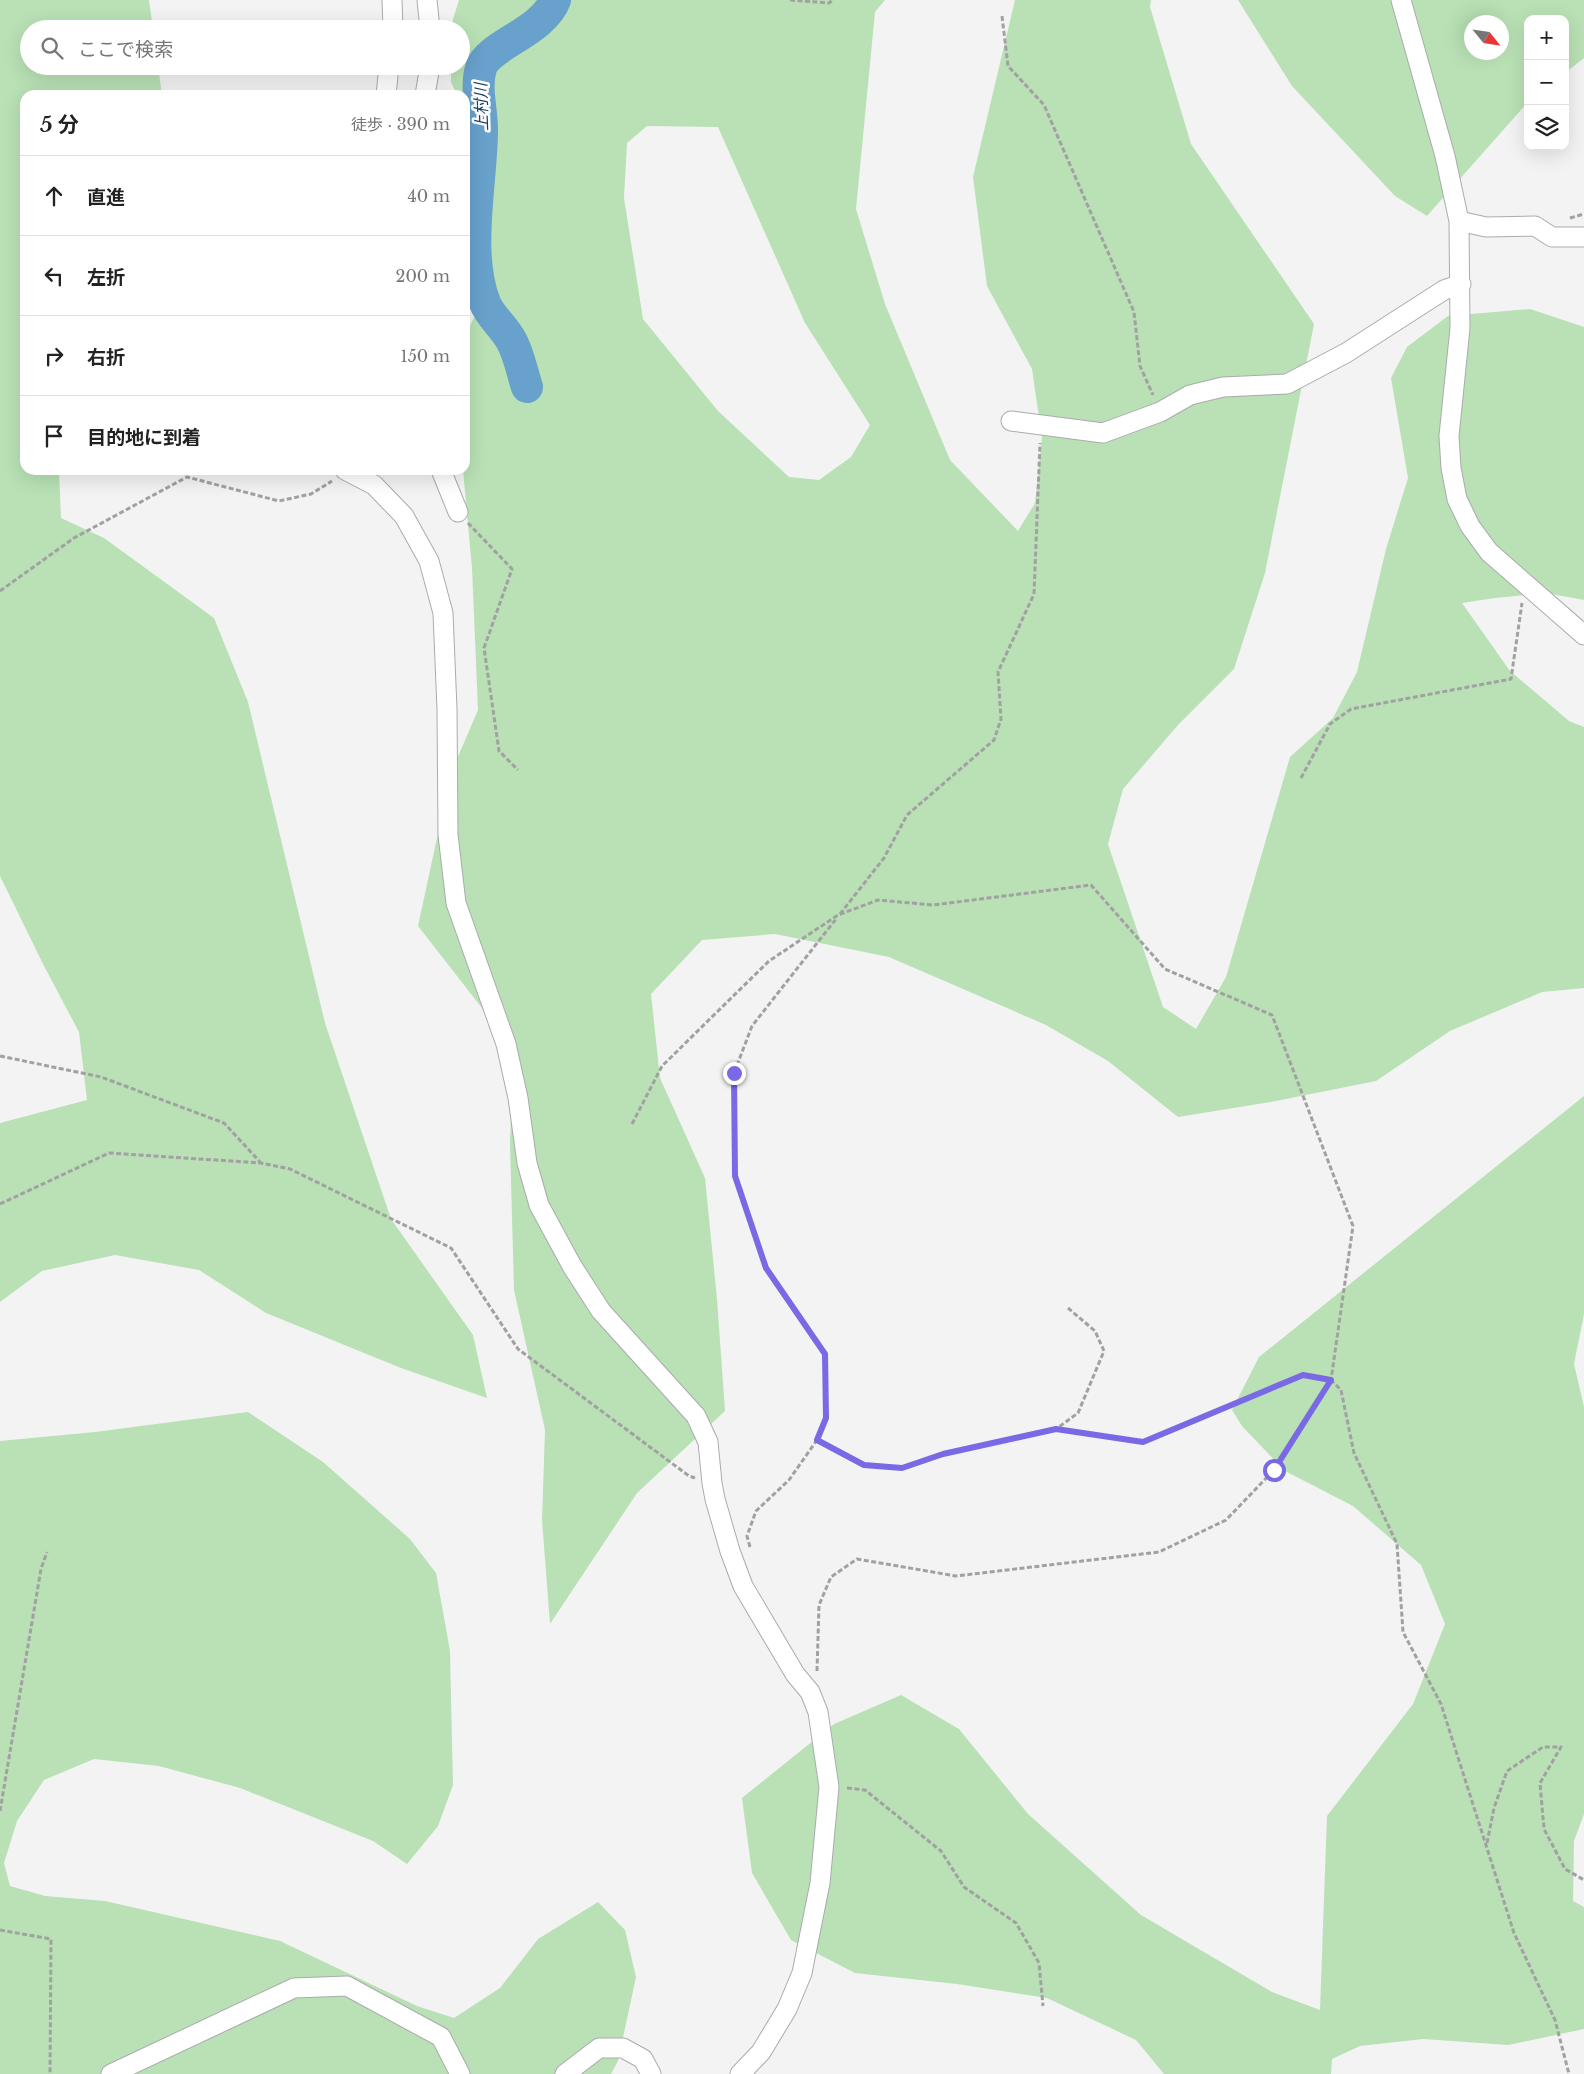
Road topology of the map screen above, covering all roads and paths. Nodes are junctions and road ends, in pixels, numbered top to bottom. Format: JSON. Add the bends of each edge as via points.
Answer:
{"nodes":[{"id":1,"x":392,"y":0,"type":"edge"},
{"id":2,"x":427,"y":0,"type":"edge"},
{"id":3,"x":790,"y":0,"type":"edge"},
{"id":4,"x":833,"y":0,"type":"edge"},
{"id":5,"x":1401,"y":0,"type":"edge"},
{"id":6,"x":1002,"y":16,"type":"dead end"},
{"id":7,"x":393,"y":20,"type":"edge"},
{"id":8,"x":429,"y":20,"type":"edge"},
{"id":9,"x":388,"y":75,"type":"edge"},
{"id":10,"x":428,"y":75,"type":"edge"},
{"id":11,"x":387,"y":90,"type":"edge"},
{"id":12,"x":426,"y":90,"type":"edge"},
{"id":13,"x":1459,"y":221,"type":"junction"},
{"id":14,"x":1584,"y":237,"type":"edge"},
{"id":15,"x":1461,"y":284,"type":"junction"},
{"id":16,"x":1160,"y":412,"type":"junction"},
{"id":17,"x":1011,"y":421,"type":"dead end"},
{"id":18,"x":1040,"y":425,"type":"junction"},
{"id":19,"x":341,"y":475,"type":"edge"},
{"id":20,"x":355,"y":475,"type":"edge"},
{"id":21,"x":443,"y":475,"type":"edge"},
{"id":22,"x":458,"y":512,"type":"joint"},
{"id":23,"x":1524,"y":584,"type":"junction"},
{"id":24,"x":0,"y":591,"type":"edge"},
{"id":25,"x":1584,"y":635,"type":"edge"},
{"id":26,"x":518,"y":770,"type":"dead end"},
{"id":27,"x":1301,"y":778,"type":"dead end"},
{"id":28,"x":838,"y":915,"type":"junction"},
{"id":29,"x":0,"y":1056,"type":"edge"},
{"id":30,"x":632,"y":1124,"type":"dead end"},
{"id":31,"x":260,"y":1162,"type":"junction"},
{"id":32,"x":0,"y":1204,"type":"edge"},
{"id":33,"x":1068,"y":1308,"type":"dead end"},
{"id":34,"x":1331,"y":1380,"type":"junction"},
{"id":35,"x":1056,"y":1429,"type":"junction"},
{"id":36,"x":817,"y":1440,"type":"junction"},
{"id":37,"x":712,"y":1483,"type":"junction"},
{"id":38,"x":47,"y":1552,"type":"dead end"},
{"id":39,"x":751,"y":1554,"type":"dead end"},
{"id":40,"x":810,"y":1692,"type":"junction"},
{"id":41,"x":829,"y":1786,"type":"junction"},
{"id":42,"x":0,"y":1811,"type":"edge"},
{"id":43,"x":1487,"y":1844,"type":"junction"},
{"id":44,"x":1584,"y":1880,"type":"edge"},
{"id":45,"x":0,"y":1930,"type":"edge"},
{"id":46,"x":1043,"y":2006,"type":"dead end"},
{"id":47,"x":50,"y":2074,"type":"edge"},
{"id":48,"x":111,"y":2074,"type":"edge"},
{"id":49,"x":460,"y":2074,"type":"edge"},
{"id":50,"x":565,"y":2074,"type":"edge"},
{"id":51,"x":651,"y":2074,"type":"edge"},
{"id":52,"x":740,"y":2074,"type":"edge"},
{"id":53,"x":1569,"y":2074,"type":"edge"}],
"edges":[{"from":1,"to":7,"type":"street"},
{"from":2,"to":8,"type":"street"},
{"from":3,"to":4,"type":"path","via":[[829,3]]},
{"from":5,"to":13,"type":"street","via":[[1445,156]]},
{"from":6,"to":16,"type":"path","via":[[1008,66],[1044,105],[1134,312],[1140,366]]},
{"from":9,"to":11,"type":"street"},
{"from":10,"to":12,"type":"street"},
{"from":13,"to":14,"type":"street","via":[[1486,227],[1535,226],[1552,237]]},
{"from":13,"to":15,"type":"street"},
{"from":15,"to":16,"type":"street","via":[[1444,290],[1346,353],[1287,384],[1223,387],[1190,395]]},
{"from":15,"to":23,"type":"street","via":[[1449,436],[1457,499],[1470,526],[1489,552]]},
{"from":16,"to":18,"type":"street","via":[[1103,433]]},
{"from":17,"to":18,"type":"street"},
{"from":18,"to":28,"type":"path","via":[[1034,594],[998,672],[1001,719],[994,740],[907,815],[884,858]]},
{"from":19,"to":24,"type":"path","via":[[311,494],[279,501],[187,477],[74,538]]},
{"from":20,"to":37,"type":"street","via":[[374,485],[404,516],[430,561],[443,613],[448,835],[456,903],[506,1044],[527,1163],[539,1205],[601,1311],[696,1416],[708,1442]]},
{"from":21,"to":22,"type":"street"},
{"from":22,"to":26,"type":"path","via":[[512,569],[484,648],[499,751]]},
{"from":23,"to":25,"type":"street"},
{"from":23,"to":27,"type":"path","via":[[1511,679],[1351,708],[1330,724]]},
{"from":28,"to":30,"type":"path","via":[[769,961],[662,1066]]},
{"from":28,"to":34,"type":"path","via":[[878,900],[933,905],[1091,885],[1165,969],[1272,1015],[1353,1226]]},
{"from":28,"to":36,"type":"path","via":[[752,1026],[734,1073],[735,1176],[766,1268],[825,1354],[826,1418]]},
{"from":29,"to":31,"type":"path","via":[[101,1077],[224,1123]]},
{"from":31,"to":32,"type":"path","via":[[109,1153]]},
{"from":31,"to":37,"type":"path","via":[[290,1169],[451,1248],[518,1349],[689,1476]]},
{"from":33,"to":35,"type":"path","via":[[1094,1330],[1104,1351],[1078,1413]]},
{"from":34,"to":35,"type":"path","via":[[1303,1375],[1143,1442]]},
{"from":34,"to":40,"type":"path","via":[[1274,1470],[1226,1520],[1159,1552],[956,1576],[858,1559],[831,1577],[820,1605],[817,1670]]},
{"from":34,"to":43,"type":"path","via":[[1341,1390],[1354,1453],[1398,1544],[1403,1632],[1442,1704]]},
{"from":35,"to":36,"type":"path","via":[[943,1454],[902,1468],[864,1465]]},
{"from":36,"to":39,"type":"path","via":[[789,1480],[756,1511],[747,1536]]},
{"from":37,"to":40,"type":"street","via":[[743,1586]]},
{"from":38,"to":42,"type":"path","via":[[41,1569]]},
{"from":40,"to":41,"type":"street","via":[[818,1712]]},
{"from":41,"to":46,"type":"path","via":[[865,1790],[941,1851],[964,1888],[1016,1923],[1039,1963]]},
{"from":41,"to":52,"type":"street","via":[[820,1883],[802,1973],[787,2009],[760,2052]]},
{"from":43,"to":44,"type":"path","via":[[1494,1808],[1507,1771],[1543,1747],[1561,1747],[1540,1783],[1544,1829],[1566,1869]]},
{"from":43,"to":53,"type":"path","via":[[1514,1932],[1555,2020]]},
{"from":45,"to":47,"type":"path","via":[[51,1939]]},
{"from":48,"to":49,"type":"street","via":[[294,1988],[346,1986],[441,2037]]},
{"from":50,"to":51,"type":"street","via":[[599,2048],[622,2048],[643,2059]]}]}
